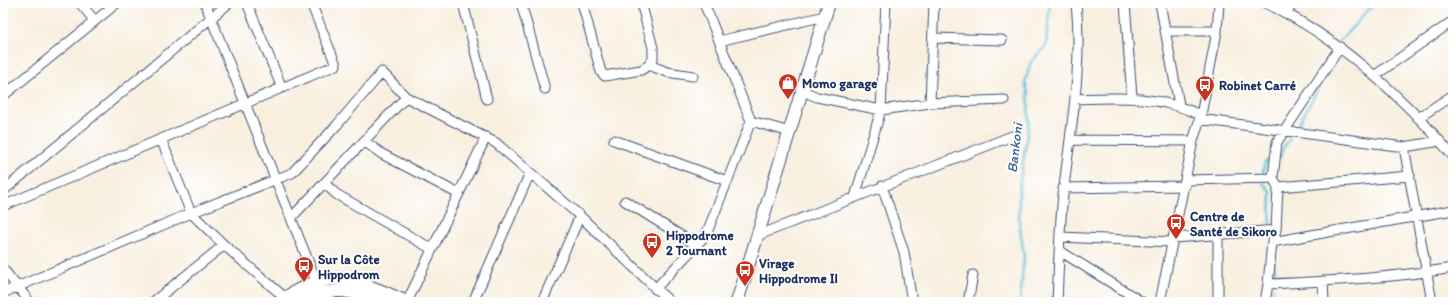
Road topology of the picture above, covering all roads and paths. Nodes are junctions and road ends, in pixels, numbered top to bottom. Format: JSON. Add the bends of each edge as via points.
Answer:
{"nodes":[{"id":1,"x":80,"y":3,"type":"edge"},
{"id":2,"x":117,"y":3,"type":"edge"},
{"id":3,"x":205,"y":3,"type":"edge"},
{"id":4,"x":229,"y":3,"type":"edge"},
{"id":5,"x":247,"y":3,"type":"edge"},
{"id":6,"x":310,"y":3,"type":"edge"},
{"id":7,"x":463,"y":3,"type":"edge"},
{"id":8,"x":521,"y":3,"type":"edge"},
{"id":9,"x":582,"y":3,"type":"edge"},
{"id":10,"x":704,"y":3,"type":"edge"},
{"id":11,"x":829,"y":3,"type":"edge"},
{"id":12,"x":886,"y":3,"type":"edge"},
{"id":13,"x":934,"y":3,"type":"edge"},
{"id":14,"x":1076,"y":3,"type":"edge"},
{"id":15,"x":1125,"y":3,"type":"edge"},
{"id":16,"x":1160,"y":3,"type":"edge"},
{"id":17,"x":1219,"y":3,"type":"edge"},
{"id":18,"x":1265,"y":3,"type":"edge"},
{"id":19,"x":1295,"y":3,"type":"edge"},
{"id":20,"x":643,"y":10,"type":"dead end"},
{"id":21,"x":1285,"y":12,"type":"junction"},
{"id":22,"x":825,"y":16,"type":"junction"},
{"id":23,"x":211,"y":18,"type":"junction"},
{"id":24,"x":95,"y":21,"type":"junction"},
{"id":25,"x":1453,"y":21,"type":"edge"},
{"id":26,"x":1165,"y":31,"type":"junction"},
{"id":27,"x":1217,"y":31,"type":"junction"},
{"id":28,"x":933,"y":38,"type":"junction"},
{"id":29,"x":1002,"y":40,"type":"dead end"},
{"id":30,"x":719,"y":41,"type":"junction"},
{"id":31,"x":1340,"y":47,"type":"junction"},
{"id":32,"x":649,"y":65,"type":"junction"},
{"id":33,"x":693,"y":76,"type":"dead end"},
{"id":34,"x":1374,"y":76,"type":"junction"},
{"id":35,"x":282,"y":88,"type":"junction"},
{"id":36,"x":546,"y":89,"type":"dead end"},
{"id":37,"x":803,"y":91,"type":"junction"},
{"id":38,"x":1453,"y":95,"type":"edge"},
{"id":39,"x":3,"y":96,"type":"edge"},
{"id":40,"x":406,"y":97,"type":"junction"},
{"id":41,"x":1132,"y":97,"type":"junction"},
{"id":42,"x":487,"y":99,"type":"dead end"},
{"id":43,"x":1075,"y":99,"type":"junction"},
{"id":44,"x":1004,"y":100,"type":"dead end"},
{"id":45,"x":930,"y":103,"type":"junction"},
{"id":46,"x":245,"y":104,"type":"junction"},
{"id":47,"x":1178,"y":105,"type":"junction"},
{"id":48,"x":881,"y":110,"type":"junction"},
{"id":49,"x":1200,"y":117,"type":"junction"},
{"id":50,"x":1418,"y":118,"type":"junction"},
{"id":51,"x":751,"y":121,"type":"junction"},
{"id":52,"x":790,"y":132,"type":"junction"},
{"id":53,"x":1285,"y":132,"type":"junction"},
{"id":54,"x":1012,"y":136,"type":"dead end"},
{"id":55,"x":486,"y":138,"type":"junction"},
{"id":56,"x":161,"y":140,"type":"junction"},
{"id":57,"x":614,"y":140,"type":"dead end"},
{"id":58,"x":1071,"y":140,"type":"junction"},
{"id":59,"x":364,"y":141,"type":"junction"},
{"id":60,"x":1193,"y":141,"type":"junction"},
{"id":61,"x":1446,"y":143,"type":"edge"},
{"id":62,"x":1404,"y":147,"type":"junction"},
{"id":63,"x":1453,"y":156,"type":"edge"},
{"id":64,"x":530,"y":173,"type":"junction"},
{"id":65,"x":1410,"y":176,"type":"junction"},
{"id":66,"x":1273,"y":178,"type":"junction"},
{"id":67,"x":275,"y":179,"type":"junction"},
{"id":68,"x":727,"y":182,"type":"junction"},
{"id":69,"x":324,"y":183,"type":"junction"},
{"id":70,"x":1186,"y":183,"type":"junction"},
{"id":71,"x":882,"y":186,"type":"junction"},
{"id":72,"x":1278,"y":187,"type":"junction"},
{"id":73,"x":1063,"y":188,"type":"junction"},
{"id":74,"x":3,"y":191,"type":"edge"},
{"id":75,"x":459,"y":194,"type":"junction"},
{"id":76,"x":855,"y":197,"type":"junction"},
{"id":77,"x":625,"y":201,"type":"dead end"},
{"id":78,"x":3,"y":206,"type":"edge"},
{"id":79,"x":1453,"y":210,"type":"edge"},
{"id":80,"x":192,"y":213,"type":"junction"},
{"id":81,"x":580,"y":216,"type":"junction"},
{"id":82,"x":1417,"y":217,"type":"junction"},
{"id":83,"x":291,"y":218,"type":"junction"},
{"id":84,"x":1276,"y":230,"type":"junction"},
{"id":85,"x":759,"y":235,"type":"junction"},
{"id":86,"x":1218,"y":235,"type":"junction"},
{"id":87,"x":1060,"y":237,"type":"junction"},
{"id":88,"x":1173,"y":240,"type":"junction"},
{"id":89,"x":1272,"y":242,"type":"junction"},
{"id":90,"x":224,"y":245,"type":"junction"},
{"id":91,"x":696,"y":245,"type":"junction"},
{"id":92,"x":432,"y":249,"type":"junction"},
{"id":93,"x":1060,"y":251,"type":"junction"},
{"id":94,"x":1453,"y":268,"type":"edge"},
{"id":95,"x":3,"y":269,"type":"edge"},
{"id":96,"x":1427,"y":272,"type":"junction"},
{"id":97,"x":973,"y":275,"type":"dead end"},
{"id":98,"x":1323,"y":281,"type":"junction"},
{"id":99,"x":1268,"y":284,"type":"junction"},
{"id":100,"x":17,"y":287,"type":"junction"},
{"id":101,"x":319,"y":288,"type":"junction"},
{"id":102,"x":655,"y":289,"type":"junction"},
{"id":103,"x":3,"y":293,"type":"edge"},
{"id":104,"x":285,"y":301,"type":"edge"},
{"id":105,"x":30,"y":302,"type":"edge"},
{"id":106,"x":153,"y":302,"type":"edge"},
{"id":107,"x":297,"y":302,"type":"edge"},
{"id":108,"x":384,"y":302,"type":"edge"},
{"id":109,"x":407,"y":302,"type":"edge"},
{"id":110,"x":473,"y":302,"type":"edge"},
{"id":111,"x":542,"y":302,"type":"edge"},
{"id":112,"x":670,"y":302,"type":"edge"},
{"id":113,"x":737,"y":302,"type":"edge"},
{"id":114,"x":912,"y":302,"type":"edge"},
{"id":115,"x":968,"y":302,"type":"edge"},
{"id":116,"x":1057,"y":302,"type":"edge"},
{"id":117,"x":1142,"y":302,"type":"edge"},
{"id":118,"x":1160,"y":302,"type":"edge"},
{"id":119,"x":1218,"y":302,"type":"edge"},
{"id":120,"x":1264,"y":302,"type":"edge"},
{"id":121,"x":1324,"y":302,"type":"edge"},
{"id":122,"x":1432,"y":302,"type":"edge"}],
"edges":[{"from":1,"to":24,"type":"street"},
{"from":2,"to":24,"type":"street"},
{"from":3,"to":23,"type":"street"},
{"from":4,"to":23,"type":"street"},
{"from":5,"to":35,"type":"street"},
{"from":6,"to":35,"type":"street","via":[[336,65]]},
{"from":7,"to":42,"type":"street"},
{"from":8,"to":36,"type":"street"},
{"from":9,"to":32,"type":"street","via":[[601,72],[605,76],[641,70]]},
{"from":10,"to":30,"type":"street"},
{"from":11,"to":22,"type":"street"},
{"from":12,"to":48,"type":"street"},
{"from":13,"to":28,"type":"street"},
{"from":14,"to":43,"type":"street","via":[[1079,29]]},
{"from":15,"to":41,"type":"street"},
{"from":16,"to":26,"type":"street"},
{"from":17,"to":27,"type":"street"},
{"from":18,"to":21,"type":"street"},
{"from":19,"to":21,"type":"street"},
{"from":20,"to":32,"type":"street","via":[[653,48],[653,59]]},
{"from":21,"to":31,"type":"street"},
{"from":22,"to":30,"type":"street"},
{"from":22,"to":37,"type":"street"},
{"from":23,"to":46,"type":"street"},
{"from":23,"to":74,"type":"street"},
{"from":24,"to":39,"type":"street"},
{"from":25,"to":34,"type":"street"},
{"from":26,"to":27,"type":"street"},
{"from":26,"to":47,"type":"street"},
{"from":27,"to":49,"type":"street"},
{"from":28,"to":29,"type":"street"},
{"from":28,"to":45,"type":"street"},
{"from":30,"to":51,"type":"street"},
{"from":31,"to":34,"type":"street"},
{"from":31,"to":53,"type":"street"},
{"from":32,"to":33,"type":"street","via":[[667,72]]},
{"from":34,"to":50,"type":"street"},
{"from":35,"to":46,"type":"street"},
{"from":37,"to":48,"type":"street","via":[[817,97]]},
{"from":37,"to":52,"type":"street"},
{"from":38,"to":50,"type":"street"},
{"from":40,"to":55,"type":"street"},
{"from":40,"to":59,"type":"street"},
{"from":40,"to":67,"type":"street","via":[[382,72],[338,125],[292,173]]},
{"from":41,"to":43,"type":"street"},
{"from":41,"to":47,"type":"street"},
{"from":43,"to":58,"type":"street"},
{"from":44,"to":45,"type":"street"},
{"from":45,"to":48,"type":"street"},
{"from":46,"to":56,"type":"street"},
{"from":46,"to":67,"type":"street"},
{"from":47,"to":49,"type":"street"},
{"from":48,"to":76,"type":"street"},
{"from":49,"to":53,"type":"street"},
{"from":49,"to":60,"type":"street"},
{"from":50,"to":61,"type":"street"},
{"from":51,"to":52,"type":"street"},
{"from":51,"to":68,"type":"street"},
{"from":52,"to":85,"type":"street"},
{"from":53,"to":62,"type":"street"},
{"from":53,"to":66,"type":"street","via":[[1277,142]]},
{"from":54,"to":71,"type":"street"},
{"from":55,"to":64,"type":"street","via":[[496,143]]},
{"from":55,"to":75,"type":"street"},
{"from":56,"to":78,"type":"street"},
{"from":56,"to":80,"type":"street"},
{"from":57,"to":68,"type":"street"},
{"from":58,"to":60,"type":"street"},
{"from":58,"to":73,"type":"street"},
{"from":59,"to":69,"type":"street"},
{"from":59,"to":75,"type":"street","via":[[382,154]]},
{"from":60,"to":70,"type":"street"},
{"from":61,"to":62,"type":"street"},
{"from":61,"to":63,"type":"street"},
{"from":62,"to":65,"type":"street"},
{"from":64,"to":81,"type":"street"},
{"from":64,"to":110,"type":"street"},
{"from":65,"to":72,"type":"street"},
{"from":65,"to":82,"type":"street"},
{"from":66,"to":70,"type":"street"},
{"from":66,"to":72,"type":"street"},
{"from":67,"to":80,"type":"street"},
{"from":67,"to":83,"type":"street"},
{"from":68,"to":91,"type":"street","via":[[706,235]]},
{"from":69,"to":83,"type":"street"},
{"from":69,"to":92,"type":"street","via":[[336,194]]},
{"from":70,"to":73,"type":"street"},
{"from":70,"to":88,"type":"street"},
{"from":71,"to":76,"type":"street"},
{"from":71,"to":114,"type":"street","via":[[904,252]]},
{"from":72,"to":84,"type":"street"},
{"from":73,"to":87,"type":"street"},
{"from":75,"to":92,"type":"street"},
{"from":76,"to":85,"type":"street"},
{"from":77,"to":91,"type":"street"},
{"from":79,"to":82,"type":"street"},
{"from":80,"to":90,"type":"street"},
{"from":80,"to":100,"type":"street"},
{"from":81,"to":102,"type":"street"},
{"from":81,"to":111,"type":"street"},
{"from":82,"to":89,"type":"street"},
{"from":82,"to":96,"type":"street"},
{"from":83,"to":101,"type":"street"},
{"from":84,"to":86,"type":"street"},
{"from":84,"to":89,"type":"street"},
{"from":85,"to":113,"type":"street"},
{"from":86,"to":88,"type":"street"},
{"from":86,"to":119,"type":"street"},
{"from":87,"to":88,"type":"street"},
{"from":87,"to":93,"type":"street"},
{"from":88,"to":118,"type":"street"},
{"from":89,"to":99,"type":"street"},
{"from":90,"to":104,"type":"street"},
{"from":90,"to":106,"type":"street"},
{"from":91,"to":102,"type":"street"},
{"from":92,"to":109,"type":"street"},
{"from":93,"to":116,"type":"street"},
{"from":93,"to":117,"type":"street"},
{"from":94,"to":96,"type":"street"},
{"from":95,"to":100,"type":"street"},
{"from":96,"to":98,"type":"street"},
{"from":96,"to":122,"type":"street"},
{"from":97,"to":115,"type":"street"},
{"from":98,"to":99,"type":"street"},
{"from":98,"to":121,"type":"street"},
{"from":99,"to":120,"type":"street"},
{"from":100,"to":103,"type":"street"},
{"from":100,"to":105,"type":"street"},
{"from":101,"to":104,"type":"street","via":[[292,293]]},
{"from":101,"to":107,"type":"street"},
{"from":101,"to":108,"type":"street","via":[[358,293]]},
{"from":101,"to":109,"type":"street","via":[[323,280],[340,279]]},
{"from":102,"to":112,"type":"street"}]}
